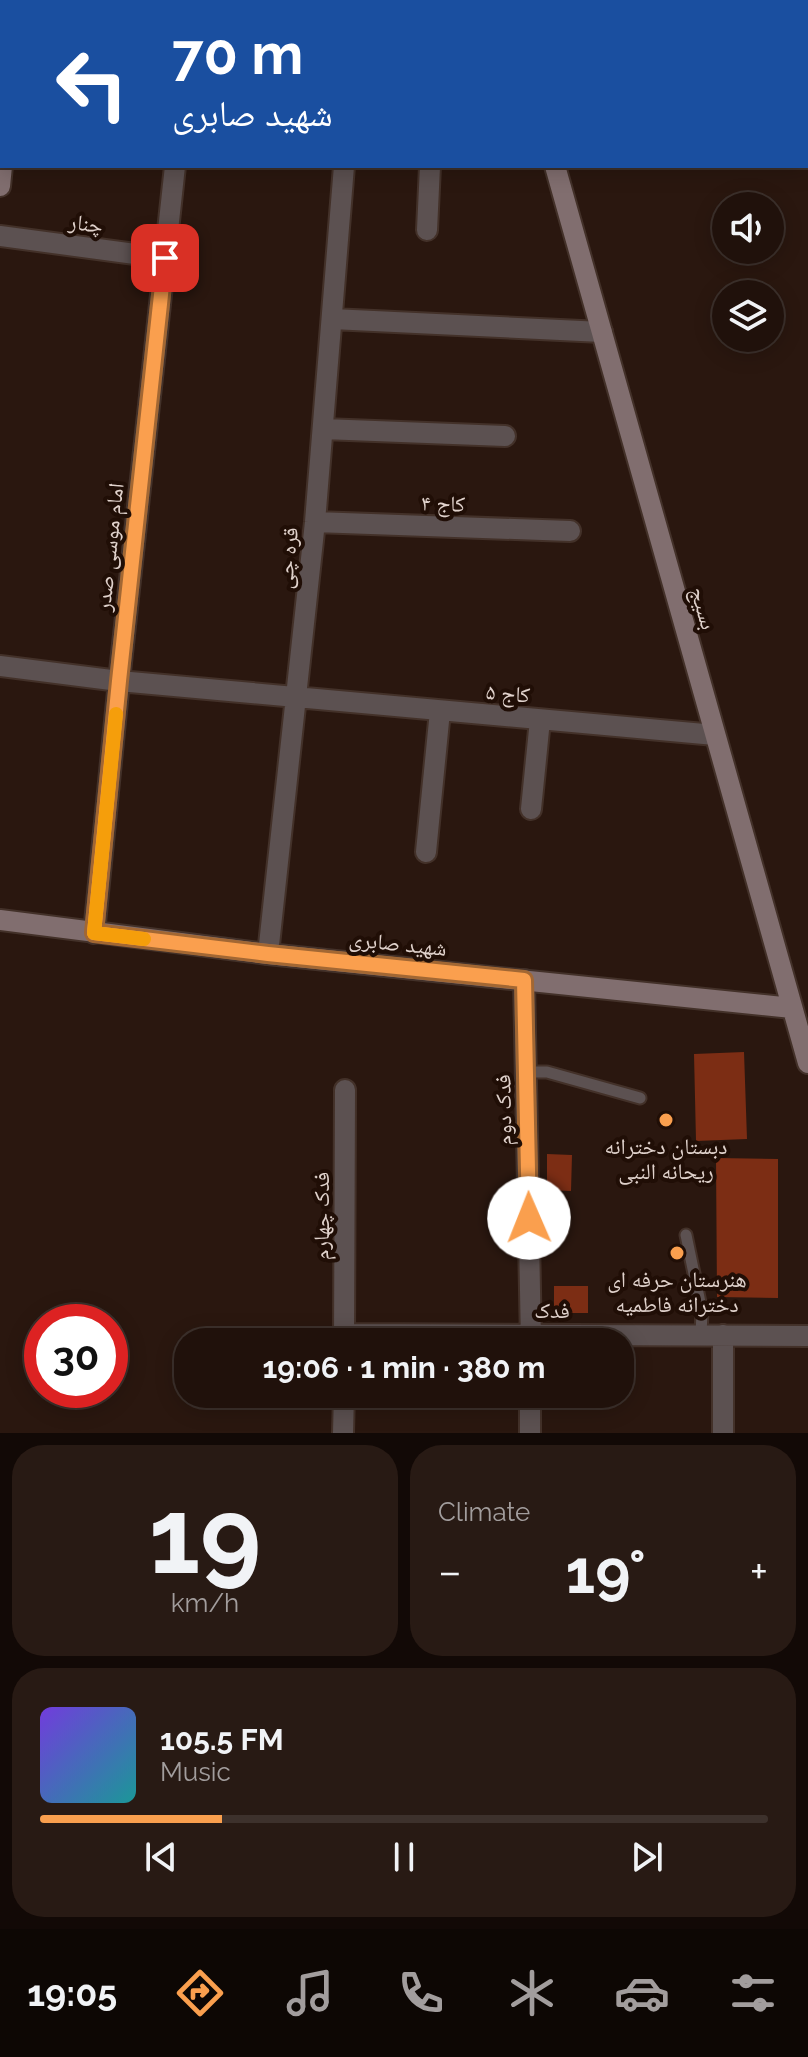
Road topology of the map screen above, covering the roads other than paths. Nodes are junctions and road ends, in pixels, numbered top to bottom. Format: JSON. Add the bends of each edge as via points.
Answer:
{"nodes":[{"id":1,"x":175,"y":168,"type":"edge"},
{"id":2,"x":344,"y":168,"type":"edge"},
{"id":3,"x":430,"y":168,"type":"edge"},
{"id":4,"x":556,"y":168,"type":"edge"},
{"id":5,"x":427,"y":230,"type":"dead end"},
{"id":6,"x":0,"y":236,"type":"edge"},
{"id":7,"x":165,"y":258,"type":"junction"},
{"id":8,"x":332,"y":319,"type":"junction"},
{"id":9,"x":602,"y":332,"type":"junction"},
{"id":10,"x":323,"y":429,"type":"junction"},
{"id":11,"x":505,"y":436,"type":"dead end"},
{"id":12,"x":315,"y":522,"type":"junction"},
{"id":13,"x":570,"y":531,"type":"dead end"},
{"id":14,"x":0,"y":666,"type":"edge"},
{"id":15,"x":119,"y":681,"type":"junction"},
{"id":16,"x":297,"y":698,"type":"junction"},
{"id":17,"x":440,"y":711,"type":"junction"},
{"id":18,"x":540,"y":720,"type":"junction"},
{"id":19,"x":715,"y":735,"type":"junction"},
{"id":20,"x":531,"y":809,"type":"dead end"},
{"id":21,"x":426,"y":852,"type":"dead end"},
{"id":22,"x":0,"y":920,"type":"edge"},
{"id":23,"x":94,"y":933,"type":"junction"},
{"id":24,"x":268,"y":954,"type":"junction"},
{"id":25,"x":524,"y":980,"type":"junction"},
{"id":26,"x":792,"y":1008,"type":"junction"},
{"id":27,"x":808,"y":1063,"type":"edge"},
{"id":28,"x":526,"y":1072,"type":"junction"},
{"id":29,"x":345,"y":1090,"type":"dead end"},
{"id":30,"x":640,"y":1098,"type":"dead end"},
{"id":31,"x":686,"y":1235,"type":"dead end"},
{"id":32,"x":344,"y":1328,"type":"edge"},
{"id":33,"x":531,"y":1328,"type":"edge"},
{"id":34,"x":701,"y":1335,"type":"junction"},
{"id":35,"x":723,"y":1335,"type":"junction"},
{"id":36,"x":634,"y":1336,"type":"edge"},
{"id":37,"x":808,"y":1336,"type":"edge"},
{"id":38,"x":344,"y":1408,"type":"edge"},
{"id":39,"x":530,"y":1408,"type":"edge"},
{"id":40,"x":343,"y":1433,"type":"edge"},
{"id":41,"x":530,"y":1433,"type":"edge"},
{"id":42,"x":723,"y":1433,"type":"edge"}],
"edges":[{"from":1,"to":7,"type":"street","name":"امام موسی صدر"},
{"from":2,"to":8,"type":"street","name":"قره چی"},
{"from":3,"to":5,"type":"street"},
{"from":4,"to":9,"type":"street","name":"بسیج"},
{"from":6,"to":7,"type":"street","name":"چنار"},
{"from":7,"to":15,"type":"street","name":"امام موسی صدر"},
{"from":8,"to":9,"type":"street"},
{"from":8,"to":10,"type":"street","name":"قره چی"},
{"from":9,"to":19,"type":"street","name":"بسیج"},
{"from":10,"to":11,"type":"street"},
{"from":10,"to":12,"type":"street","name":"قره چی"},
{"from":12,"to":13,"type":"street","name":"کاج ۴"},
{"from":12,"to":16,"type":"street","name":"قره چی"},
{"from":14,"to":15,"type":"street","name":"کاج ۵"},
{"from":15,"to":16,"type":"street","name":"کاج ۵"},
{"from":15,"to":23,"type":"street","name":"امام موسی صدر"},
{"from":16,"to":17,"type":"street","name":"کاج ۵"},
{"from":16,"to":24,"type":"street","name":"قره چی"},
{"from":17,"to":18,"type":"street","name":"کاج ۵"},
{"from":17,"to":21,"type":"street"},
{"from":18,"to":19,"type":"street","name":"کاج ۵"},
{"from":18,"to":20,"type":"street"},
{"from":19,"to":26,"type":"street","name":"بسیج"},
{"from":22,"to":23,"type":"street","name":"شهید صابری"},
{"from":23,"to":24,"type":"street","name":"شهید صابری"},
{"from":24,"to":25,"type":"street","name":"شهید صابری"},
{"from":25,"to":26,"type":"street","name":"شهید صابری"},
{"from":25,"to":28,"type":"street","name":"فدک دوم"},
{"from":26,"to":27,"type":"street","name":"بسیج"},
{"from":28,"to":30,"type":"lane","via":[[547,1072]]},
{"from":28,"to":33,"type":"street","name":"فدک دوم"},
{"from":29,"to":32,"type":"street","name":"فدک چهارم"},
{"from":31,"to":34,"type":"lane","via":[[702,1312]]},
{"from":34,"to":35,"type":"street","name":"فدک"},
{"from":34,"to":36,"type":"street","name":"فدک"},
{"from":35,"to":37,"type":"street","name":"فدک"},
{"from":35,"to":42,"type":"street"},
{"from":38,"to":40,"type":"street"},
{"from":39,"to":41,"type":"street"}]}
